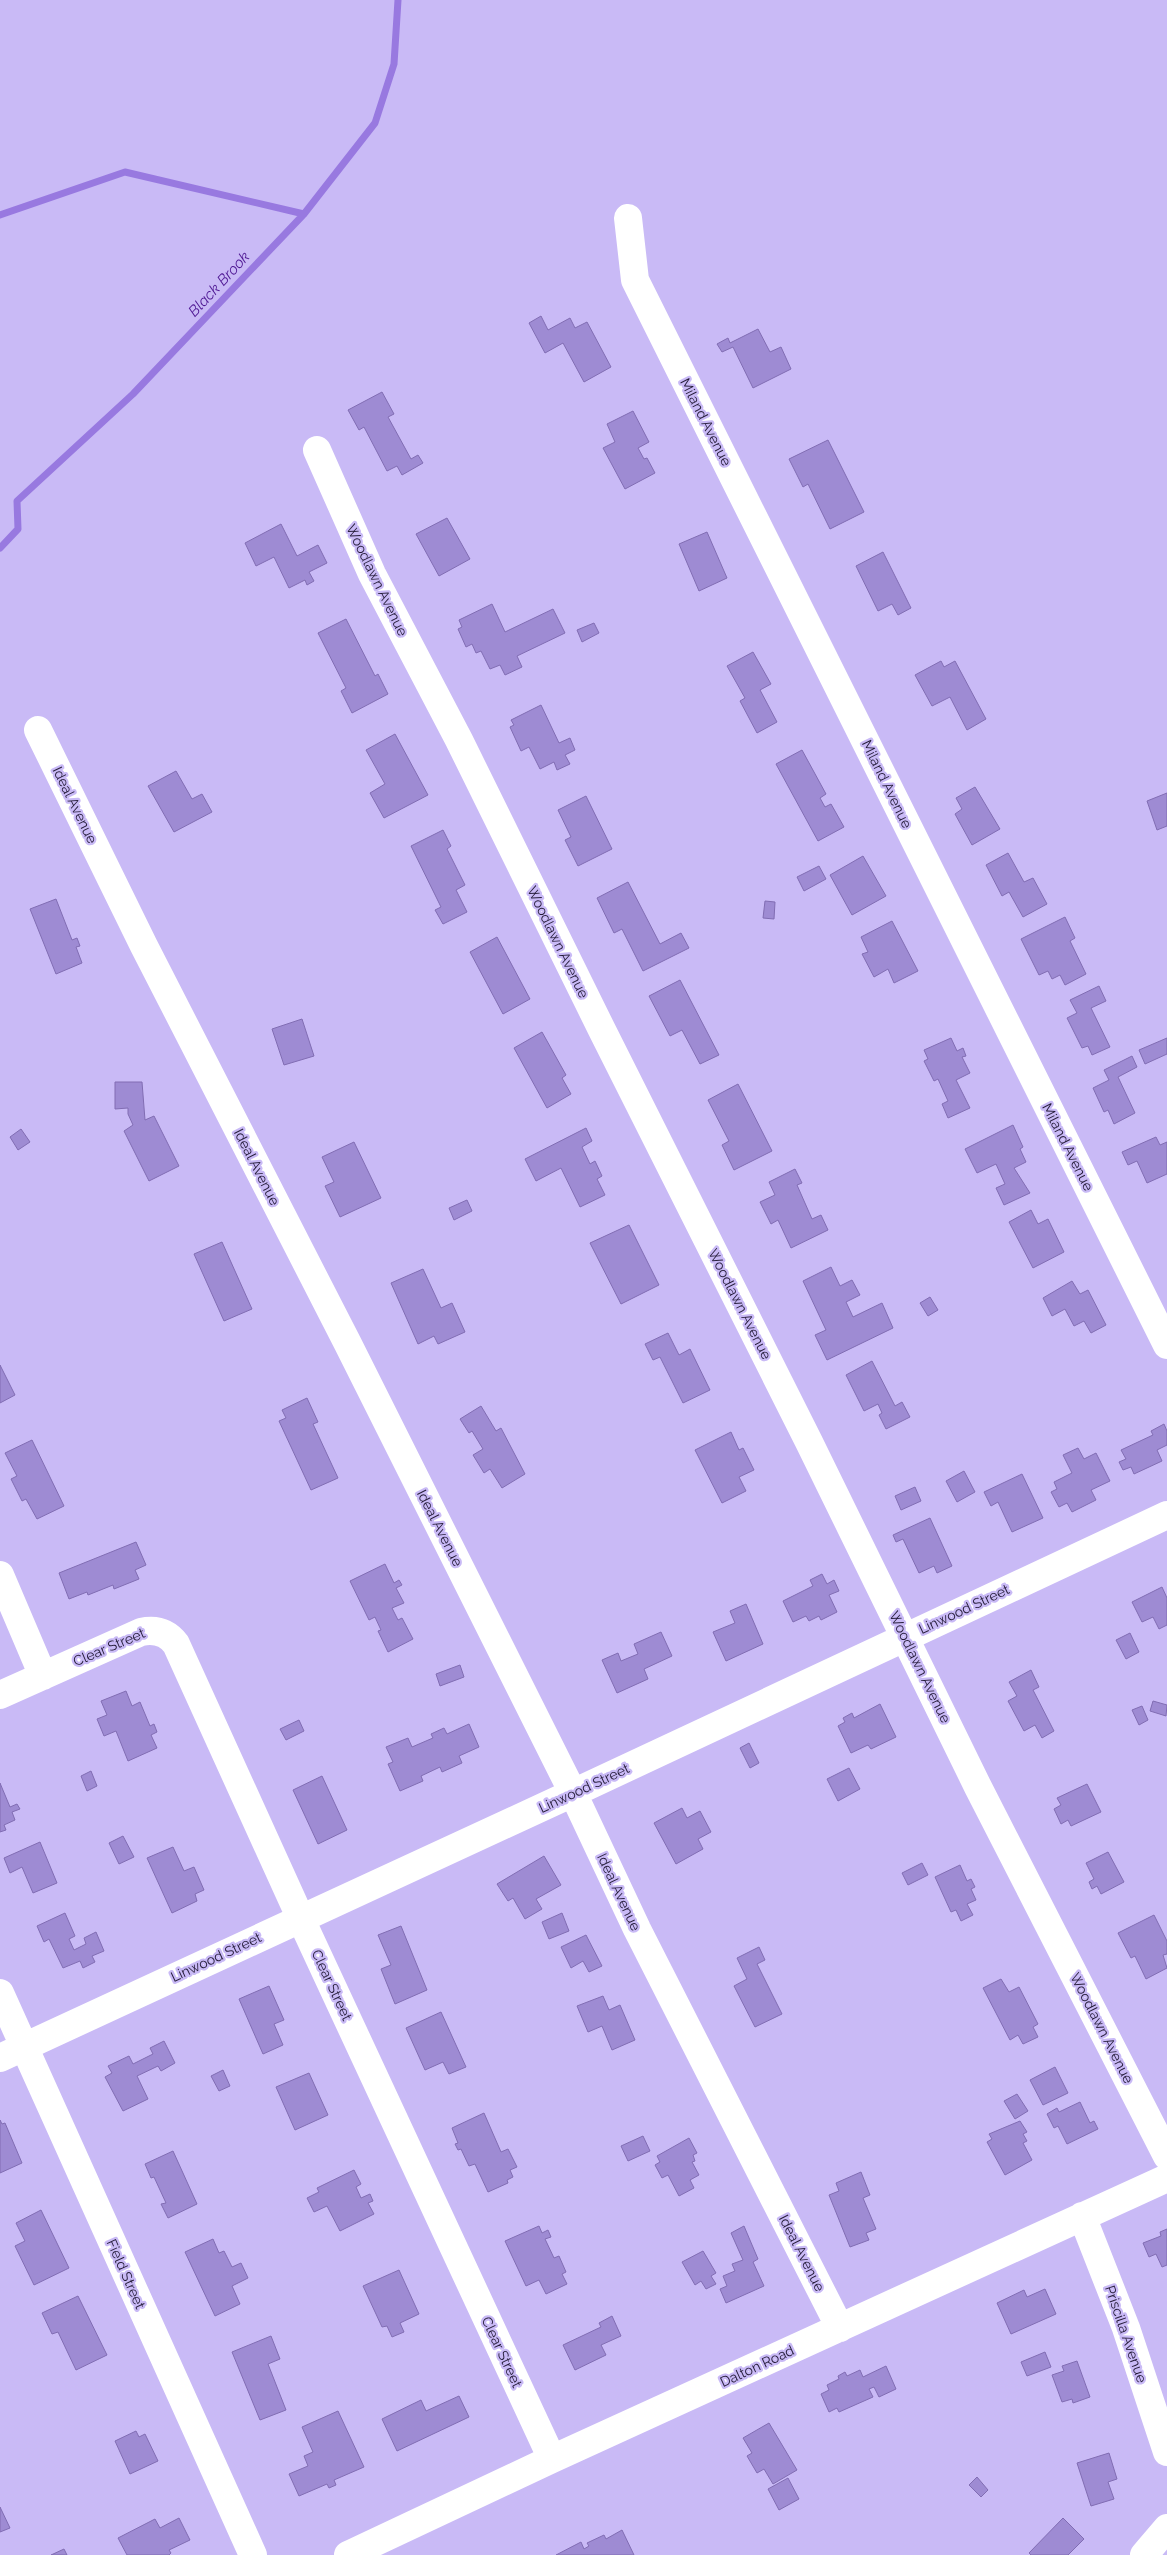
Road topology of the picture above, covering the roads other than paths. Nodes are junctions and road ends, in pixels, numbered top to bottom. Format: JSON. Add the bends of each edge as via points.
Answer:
{"nodes":[{"id":1,"x":628,"y":218,"type":"dead end"},
{"id":2,"x":317,"y":450,"type":"dead end"},
{"id":3,"x":38,"y":730,"type":"dead end"},
{"id":4,"x":1167,"y":1345,"type":"edge"},
{"id":5,"x":1167,"y":1515,"type":"edge"},
{"id":6,"x":0,"y":1575,"type":"edge"},
{"id":7,"x":904,"y":1636,"type":"junction"},
{"id":8,"x":43,"y":1676,"type":"junction"},
{"id":9,"x":0,"y":1695,"type":"edge"},
{"id":10,"x":573,"y":1793,"type":"junction"},
{"id":11,"x":300,"y":1918,"type":"junction"},
{"id":12,"x":0,"y":1993,"type":"edge"},
{"id":13,"x":12,"y":2052,"type":"edge"},
{"id":14,"x":1167,"y":2156,"type":"edge"},
{"id":15,"x":1167,"y":2178,"type":"edge"},
{"id":16,"x":1082,"y":2216,"type":"junction"},
{"id":17,"x":840,"y":2328,"type":"junction"},
{"id":18,"x":1167,"y":2452,"type":"edge"},
{"id":19,"x":552,"y":2458,"type":"junction"},
{"id":20,"x":1167,"y":2528,"type":"edge"},
{"id":21,"x":252,"y":2555,"type":"edge"},
{"id":22,"x":348,"y":2555,"type":"edge"},
{"id":23,"x":1144,"y":2555,"type":"edge"}],
"edges":[{"from":1,"to":4,"type":"street","name":"Miland Avenue","via":[[635,280]]},
{"from":2,"to":7,"type":"street","name":"Woodlawn Avenue","via":[[372,574],[459,740]]},
{"from":3,"to":10,"type":"street","name":"Ideal Avenue"},
{"from":5,"to":7,"type":"street","name":"Linwood Street"},
{"from":6,"to":8,"type":"street"},
{"from":7,"to":10,"type":"street","name":"Linwood Street"},
{"from":7,"to":14,"type":"street","name":"Woodlawn Avenue"},
{"from":8,"to":9,"type":"street","name":"Clear Street"},
{"from":8,"to":11,"type":"street","name":"Clear Street","via":[[141,1632],[153,1629],[172,1638]]},
{"from":10,"to":11,"type":"street","name":"Linwood Street"},
{"from":10,"to":17,"type":"street","name":"Ideal Avenue","via":[[637,1930]]},
{"from":11,"to":13,"type":"street","name":"Linwood Street"},
{"from":11,"to":19,"type":"street","name":"Clear Street"},
{"from":12,"to":13,"type":"street","name":"Field Street"},
{"from":13,"to":21,"type":"street","name":"Field Street"},
{"from":15,"to":16,"type":"street","name":"Dalton Road"},
{"from":16,"to":17,"type":"street","name":"Dalton Road"},
{"from":16,"to":18,"type":"street","name":"Priscilla Avenue","via":[[1126,2328]]},
{"from":17,"to":19,"type":"street","name":"Dalton Road"},
{"from":19,"to":22,"type":"street","name":"Dalton Road"},
{"from":20,"to":23,"type":"street"}]}
